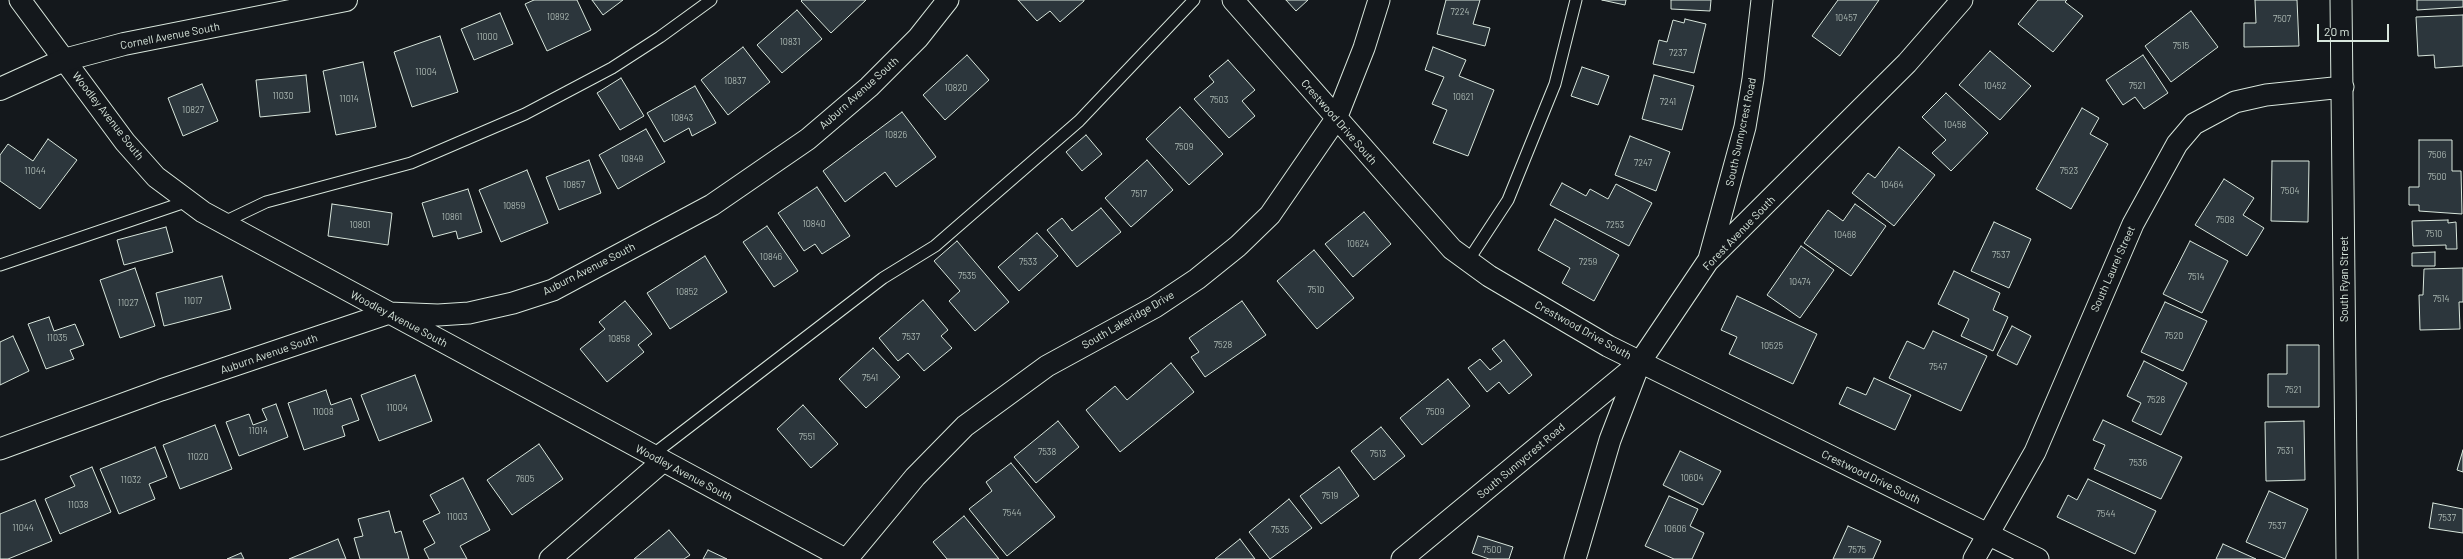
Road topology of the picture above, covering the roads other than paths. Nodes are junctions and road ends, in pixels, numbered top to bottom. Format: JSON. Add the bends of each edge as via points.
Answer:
{"nodes":[{"id":1,"x":20,"y":0,"type":"edge"},
{"id":2,"x":346,"y":0,"type":"edge"},
{"id":3,"x":711,"y":0,"type":"edge"},
{"id":4,"x":948,"y":0,"type":"edge"},
{"id":5,"x":1194,"y":0,"type":"edge"},
{"id":6,"x":1233,"y":0,"type":"edge"},
{"id":7,"x":1379,"y":0,"type":"edge"},
{"id":8,"x":1576,"y":0,"type":"edge"},
{"id":9,"x":1762,"y":0,"type":"edge"},
{"id":10,"x":1962,"y":0,"type":"edge"},
{"id":11,"x":2340,"y":0,"type":"edge"},
{"id":12,"x":64,"y":60,"type":"junction"},
{"id":13,"x":2342,"y":86,"type":"junction"},
{"id":14,"x":0,"y":89,"type":"edge"},
{"id":15,"x":1336,"y":119,"type":"junction"},
{"id":16,"x":188,"y":201,"type":"junction"},
{"id":17,"x":222,"y":223,"type":"junction"},
{"id":18,"x":1468,"y":261,"type":"junction"},
{"id":19,"x":1708,"y":261,"type":"junction"},
{"id":20,"x":0,"y":265,"type":"edge"},
{"id":21,"x":389,"y":313,"type":"junction"},
{"id":22,"x":1640,"y":362,"type":"junction"},
{"id":23,"x":0,"y":449,"type":"edge"},
{"id":24,"x":657,"y":459,"type":"junction"},
{"id":25,"x":1989,"y":535,"type":"junction"},
{"id":26,"x":550,"y":559,"type":"edge"},
{"id":27,"x":846,"y":559,"type":"edge"},
{"id":28,"x":1402,"y":559,"type":"edge"},
{"id":29,"x":1575,"y":559,"type":"edge"},
{"id":30,"x":1974,"y":559,"type":"edge"},
{"id":31,"x":2038,"y":559,"type":"edge"},
{"id":32,"x":2347,"y":559,"type":"edge"}],
"edges":[{"from":1,"to":12,"type":"street","name":"Woodley Avenue South"},
{"from":2,"to":12,"type":"street","name":"Cornell Avenue South","via":[[124,44]]},
{"from":3,"to":17,"type":"lane","via":[[660,38],[612,68],[525,114],[410,163],[266,202]]},
{"from":4,"to":21,"type":"street","name":"Auburn Avenue South","via":[[918,38],[846,106],[808,139],[712,205],[553,290],[469,313]]},
{"from":5,"to":24,"type":"lane","via":[[1079,122],[935,246],[883,278]]},
{"from":6,"to":15,"type":"street","name":"Crestwood Drive South"},
{"from":7,"to":15,"type":"street","name":"South Lakeridge Drive","via":[[1364,48]]},
{"from":8,"to":18,"type":"lane","via":[[1556,84],[1511,192]]},
{"from":9,"to":19,"type":"street","name":"South Sunnycrest Road","via":[[1754,79],[1745,127]]},
{"from":10,"to":19,"type":"street","name":"Forest Avenue South","via":[[1907,63]]},
{"from":11,"to":13,"type":"street","name":"South Ryan Street"},
{"from":12,"to":14,"type":"street","name":"Cornell Avenue South"},
{"from":12,"to":16,"type":"street","name":"Woodley Avenue South","via":[[124,142],[156,177]]},
{"from":13,"to":25,"type":"street","name":"South Laurel Street","via":[[2266,95],[2235,102],[2194,124],[2177,144],[2133,224],[2035,452]]},
{"from":13,"to":32,"type":"street","name":"South Ryan Street"},
{"from":15,"to":18,"type":"street","name":"Crestwood Drive South","via":[[1452,249]]},
{"from":15,"to":27,"type":"street","name":"South Lakeridge Drive","via":[[1270,215],[1238,246],[1198,278],[1155,307],[1047,366],[965,426],[915,477]]},
{"from":16,"to":17,"type":"street","name":"Woodley Avenue South"},
{"from":16,"to":20,"type":"lane"},
{"from":17,"to":21,"type":"street","name":"Woodley Avenue South"},
{"from":18,"to":22,"type":"street","name":"Crestwood Drive South","via":[[1608,346]]},
{"from":19,"to":22,"type":"street","name":"Forest Avenue South"},
{"from":21,"to":23,"type":"street","name":"Auburn Avenue South","via":[[161,390]]},
{"from":21,"to":24,"type":"street","name":"Woodley Avenue South"},
{"from":22,"to":25,"type":"street","name":"Crestwood Drive South"},
{"from":22,"to":28,"type":"street","name":"South Sunnycrest Road"},
{"from":22,"to":29,"type":"street","name":"Forest Avenue South","via":[[1610,440]]},
{"from":24,"to":26,"type":"street"},
{"from":24,"to":27,"type":"street","name":"Woodley Avenue South"},
{"from":25,"to":30,"type":"street","name":"South Laurel Street"},
{"from":25,"to":31,"type":"street","name":"Crestwood Drive South"}]}
